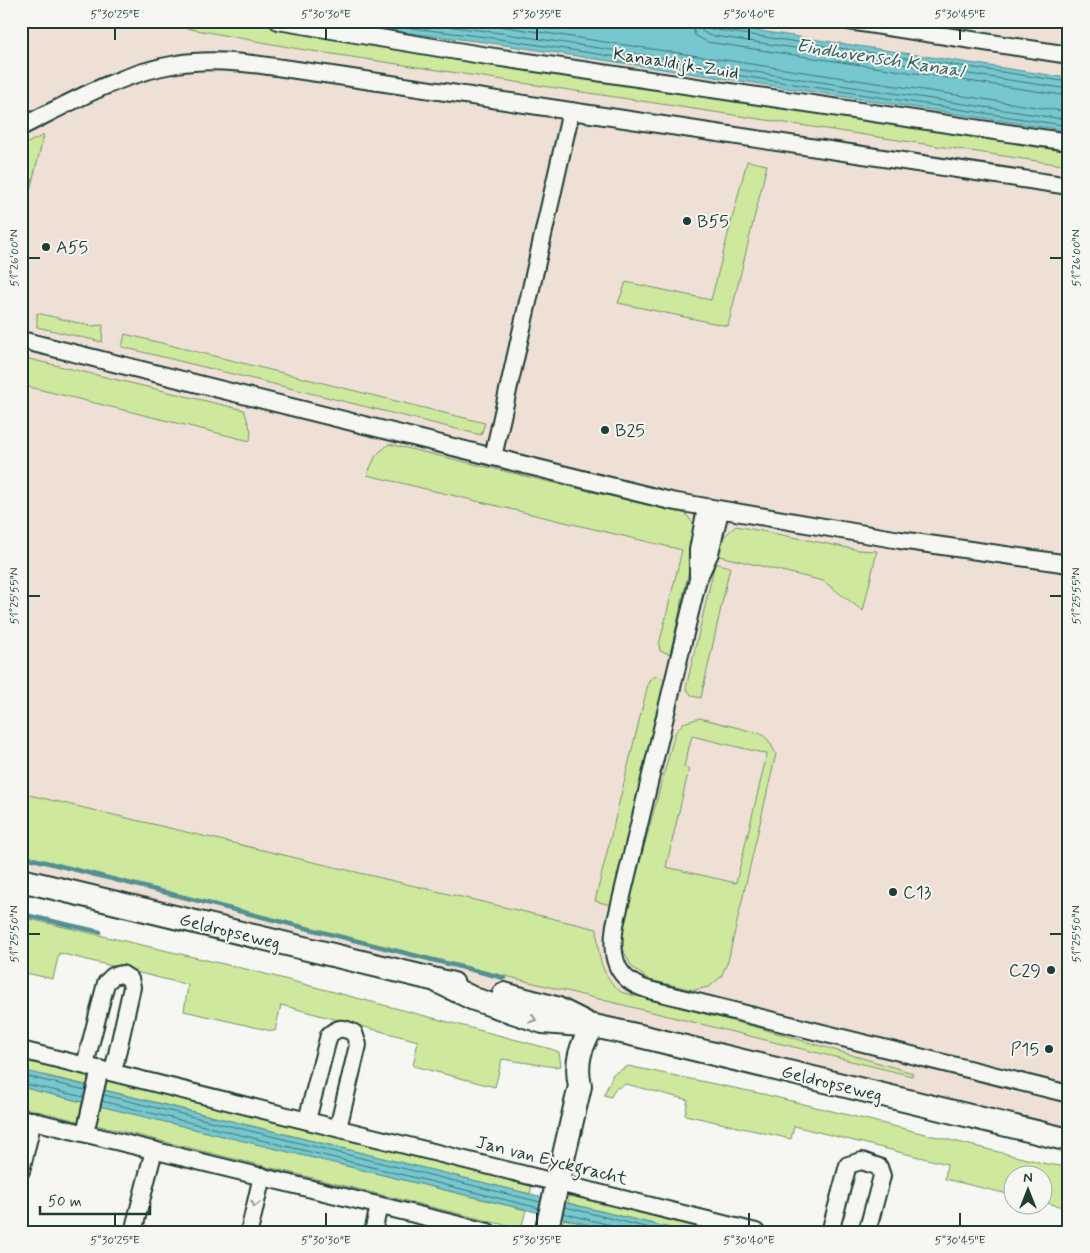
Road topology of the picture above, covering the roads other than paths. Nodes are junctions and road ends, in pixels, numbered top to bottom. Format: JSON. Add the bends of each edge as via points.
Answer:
{"nodes":[{"id":1,"x":278,"y":21,"type":"edge"},
{"id":2,"x":850,"y":21,"type":"edge"},
{"id":3,"x":910,"y":26,"type":"edge"},
{"id":4,"x":1069,"y":55,"type":"edge"},
{"id":5,"x":571,"y":112,"type":"junction"},
{"id":6,"x":21,"y":127,"type":"edge"},
{"id":7,"x":1069,"y":142,"type":"edge"},
{"id":8,"x":1069,"y":186,"type":"edge"},
{"id":9,"x":21,"y":340,"type":"edge"},
{"id":10,"x":494,"y":457,"type":"junction"},
{"id":11,"x":713,"y":509,"type":"junction"},
{"id":12,"x":1069,"y":564,"type":"edge"},
{"id":13,"x":21,"y":880,"type":"edge"},
{"id":14,"x":594,"y":1026,"type":"junction"},
{"id":15,"x":21,"y":1050,"type":"edge"},
{"id":16,"x":99,"y":1071,"type":"junction"},
{"id":17,"x":1069,"y":1094,"type":"edge"},
{"id":18,"x":27,"y":1119,"type":"edge"},
{"id":19,"x":307,"y":1120,"type":"junction"},
{"id":20,"x":86,"y":1128,"type":"junction"},
{"id":21,"x":338,"y":1128,"type":"junction"},
{"id":22,"x":1069,"y":1140,"type":"edge"},
{"id":23,"x":154,"y":1150,"type":"junction"},
{"id":24,"x":21,"y":1171,"type":"edge"},
{"id":25,"x":262,"y":1176,"type":"junction"},
{"id":26,"x":556,"y":1188,"type":"junction"},
{"id":27,"x":379,"y":1206,"type":"junction"},
{"id":28,"x":546,"y":1229,"type":"edge"},
{"id":29,"x":133,"y":1232,"type":"edge"},
{"id":30,"x":249,"y":1232,"type":"edge"},
{"id":31,"x":373,"y":1232,"type":"edge"},
{"id":32,"x":488,"y":1232,"type":"edge"},
{"id":33,"x":756,"y":1232,"type":"edge"},
{"id":34,"x":830,"y":1232,"type":"edge"},
{"id":35,"x":868,"y":1232,"type":"edge"}],
"edges":[{"from":1,"to":7,"type":"street","name":"Kanaaldijk-Zuid"},
{"from":2,"to":3,"type":"street"},
{"from":3,"to":4,"type":"street"},
{"from":5,"to":6,"type":"street","via":[[226,62],[178,64],[140,72],[116,80]]},
{"from":5,"to":8,"type":"street"},
{"from":5,"to":10,"type":"street"},
{"from":9,"to":10,"type":"street"},
{"from":10,"to":11,"type":"street"},
{"from":11,"to":12,"type":"street","via":[[908,542]]},
{"from":11,"to":17,"type":"street","via":[[710,553],[698,579],[615,925],[612,946],[621,974],[633,985],[648,990]]},
{"from":13,"to":14,"type":"main road","name":"Geldropseweg","via":[[439,982],[474,999],[543,1022]]},
{"from":14,"to":22,"type":"main road","name":"Geldropseweg"},
{"from":14,"to":26,"type":"main road","via":[[597,1045],[590,1073],[580,1086]]},
{"from":15,"to":16,"type":"street","name":"Jan van Eyckgracht"},
{"from":16,"to":16,"type":"street","via":[[132,987],[130,979],[122,974],[112,976],[106,983]]},
{"from":16,"to":19,"type":"street","name":"Jan van Eyckgracht"},
{"from":16,"to":20,"type":"street"},
{"from":18,"to":20,"type":"street"},
{"from":18,"to":24,"type":"street"},
{"from":19,"to":21,"type":"street","name":"Jan van Eyckgracht"},
{"from":19,"to":21,"type":"street","via":[[329,1035],[338,1028],[344,1028],[354,1033],[358,1045]]},
{"from":20,"to":23,"type":"street"},
{"from":21,"to":26,"type":"street","name":"Jan van Eyckgracht"},
{"from":23,"to":25,"type":"street"},
{"from":23,"to":29,"type":"street"},
{"from":25,"to":27,"type":"street"},
{"from":25,"to":30,"type":"street","one_way":true},
{"from":26,"to":28,"type":"main road"},
{"from":26,"to":33,"type":"street","name":"Jan van Eyckgracht"},
{"from":27,"to":31,"type":"street"},
{"from":27,"to":32,"type":"street"},
{"from":34,"to":35,"type":"street","via":[[848,1165],[862,1161],[879,1167],[882,1176]]}]}
